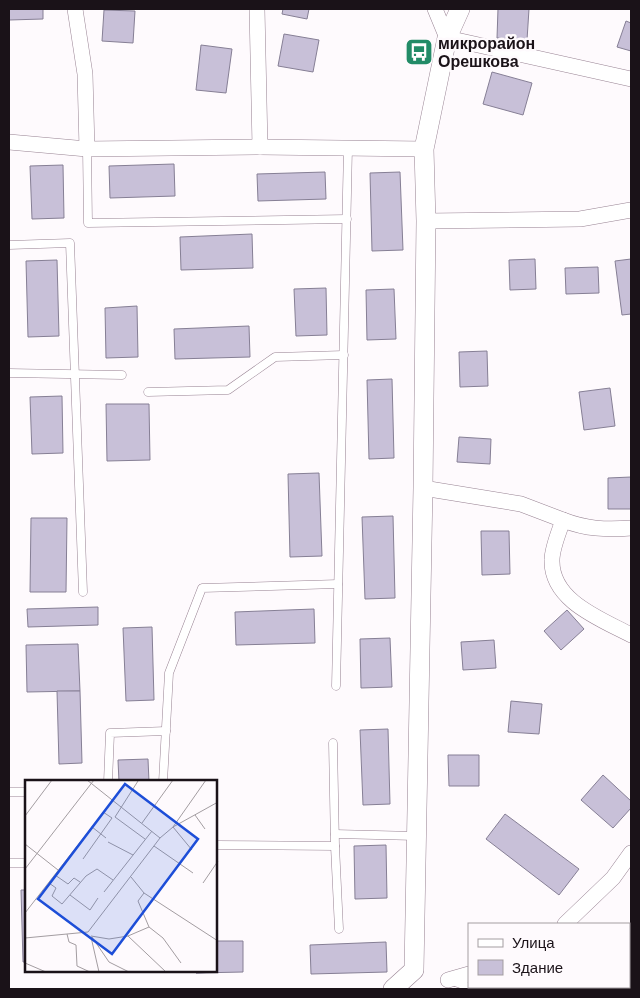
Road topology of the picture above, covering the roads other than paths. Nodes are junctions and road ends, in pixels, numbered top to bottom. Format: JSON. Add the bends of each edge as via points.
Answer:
{"nodes":[{"id":1,"x":75,"y":9,"type":"edge"},
{"id":2,"x":257,"y":9,"type":"edge"},
{"id":3,"x":435,"y":9,"type":"edge"},
{"id":4,"x":460,"y":9,"type":"edge"},
{"id":5,"x":447,"y":38,"type":"junction"},
{"id":6,"x":631,"y":79,"type":"edge"},
{"id":7,"x":9,"y":142,"type":"edge"},
{"id":8,"x":260,"y":147,"type":"junction"},
{"id":9,"x":348,"y":148,"type":"junction"},
{"id":10,"x":87,"y":149,"type":"junction"},
{"id":11,"x":424,"y":149,"type":"junction"},
{"id":12,"x":631,"y":210,"type":"edge"},
{"id":13,"x":347,"y":219,"type":"junction"},
{"id":14,"x":426,"y":221,"type":"junction"},
{"id":15,"x":9,"y":245,"type":"edge"},
{"id":16,"x":344,"y":355,"type":"junction"},
{"id":17,"x":9,"y":373,"type":"edge"},
{"id":18,"x":75,"y":374,"type":"junction"},
{"id":19,"x":122,"y":375,"type":"dead end"},
{"id":20,"x":148,"y":392,"type":"dead end"},
{"id":21,"x":423,"y":488,"type":"junction"},
{"id":22,"x":563,"y":520,"type":"junction"},
{"id":23,"x":631,"y":528,"type":"edge"},
{"id":24,"x":338,"y":584,"type":"junction"},
{"id":25,"x":83,"y":592,"type":"dead end"},
{"id":26,"x":631,"y":636,"type":"edge"},
{"id":27,"x":336,"y":686,"type":"dead end"},
{"id":28,"x":166,"y":731,"type":"junction"},
{"id":29,"x":333,"y":743,"type":"dead end"},
{"id":30,"x":108,"y":780,"type":"edge"},
{"id":31,"x":163,"y":780,"type":"edge"},
{"id":32,"x":9,"y":792,"type":"edge"},
{"id":33,"x":25,"y":792,"type":"edge"},
{"id":34,"x":335,"y":834,"type":"junction"},
{"id":35,"x":416,"y":836,"type":"junction"},
{"id":36,"x":218,"y":845,"type":"edge"},
{"id":37,"x":335,"y":846,"type":"junction"},
{"id":38,"x":631,"y":853,"type":"edge"},
{"id":39,"x":9,"y":863,"type":"edge"},
{"id":40,"x":25,"y":863,"type":"edge"},
{"id":41,"x":566,"y":923,"type":"edge"},
{"id":42,"x":339,"y":929,"type":"dead end"},
{"id":43,"x":468,"y":975,"type":"edge"},
{"id":44,"x":453,"y":984,"type":"edge"},
{"id":45,"x":468,"y":987,"type":"edge"},
{"id":46,"x":393,"y":989,"type":"edge"}],
"edges":[{"from":1,"to":10,"type":"street","via":[[86,74]]},
{"from":2,"to":8,"type":"street"},
{"from":3,"to":5,"type":"street"},
{"from":4,"to":5,"type":"street"},
{"from":5,"to":6,"type":"street"},
{"from":5,"to":11,"type":"street"},
{"from":7,"to":10,"type":"street"},
{"from":8,"to":9,"type":"street"},
{"from":8,"to":10,"type":"street"},
{"from":9,"to":11,"type":"street"},
{"from":9,"to":13,"type":"lane"},
{"from":10,"to":13,"type":"lane","via":[[88,223]]},
{"from":11,"to":14,"type":"street"},
{"from":12,"to":14,"type":"street","via":[[580,219]]},
{"from":13,"to":16,"type":"lane"},
{"from":14,"to":21,"type":"street"},
{"from":15,"to":18,"type":"lane","via":[[70,243]]},
{"from":16,"to":20,"type":"lane","via":[[275,357],[228,390]]},
{"from":16,"to":24,"type":"lane"},
{"from":17,"to":18,"type":"lane"},
{"from":18,"to":19,"type":"lane"},
{"from":18,"to":25,"type":"lane"},
{"from":21,"to":22,"type":"street","via":[[521,504]]},
{"from":21,"to":35,"type":"street"},
{"from":22,"to":23,"type":"street","via":[[598,529]]},
{"from":22,"to":26,"type":"street","via":[[552,558],[553,576],[562,591],[578,606]]},
{"from":24,"to":27,"type":"lane"},
{"from":24,"to":28,"type":"lane","via":[[202,588],[169,673]]},
{"from":28,"to":30,"type":"lane","via":[[110,733]]},
{"from":28,"to":31,"type":"lane"},
{"from":29,"to":34,"type":"lane"},
{"from":32,"to":33,"type":"lane"},
{"from":34,"to":35,"type":"lane"},
{"from":34,"to":37,"type":"lane"},
{"from":35,"to":46,"type":"street","via":[[414,970]]},
{"from":36,"to":37,"type":"lane"},
{"from":37,"to":42,"type":"lane"},
{"from":38,"to":41,"type":"street","via":[[613,878]]},
{"from":39,"to":40,"type":"lane"},
{"from":43,"to":44,"type":"street"},
{"from":44,"to":45,"type":"lane"}]}
